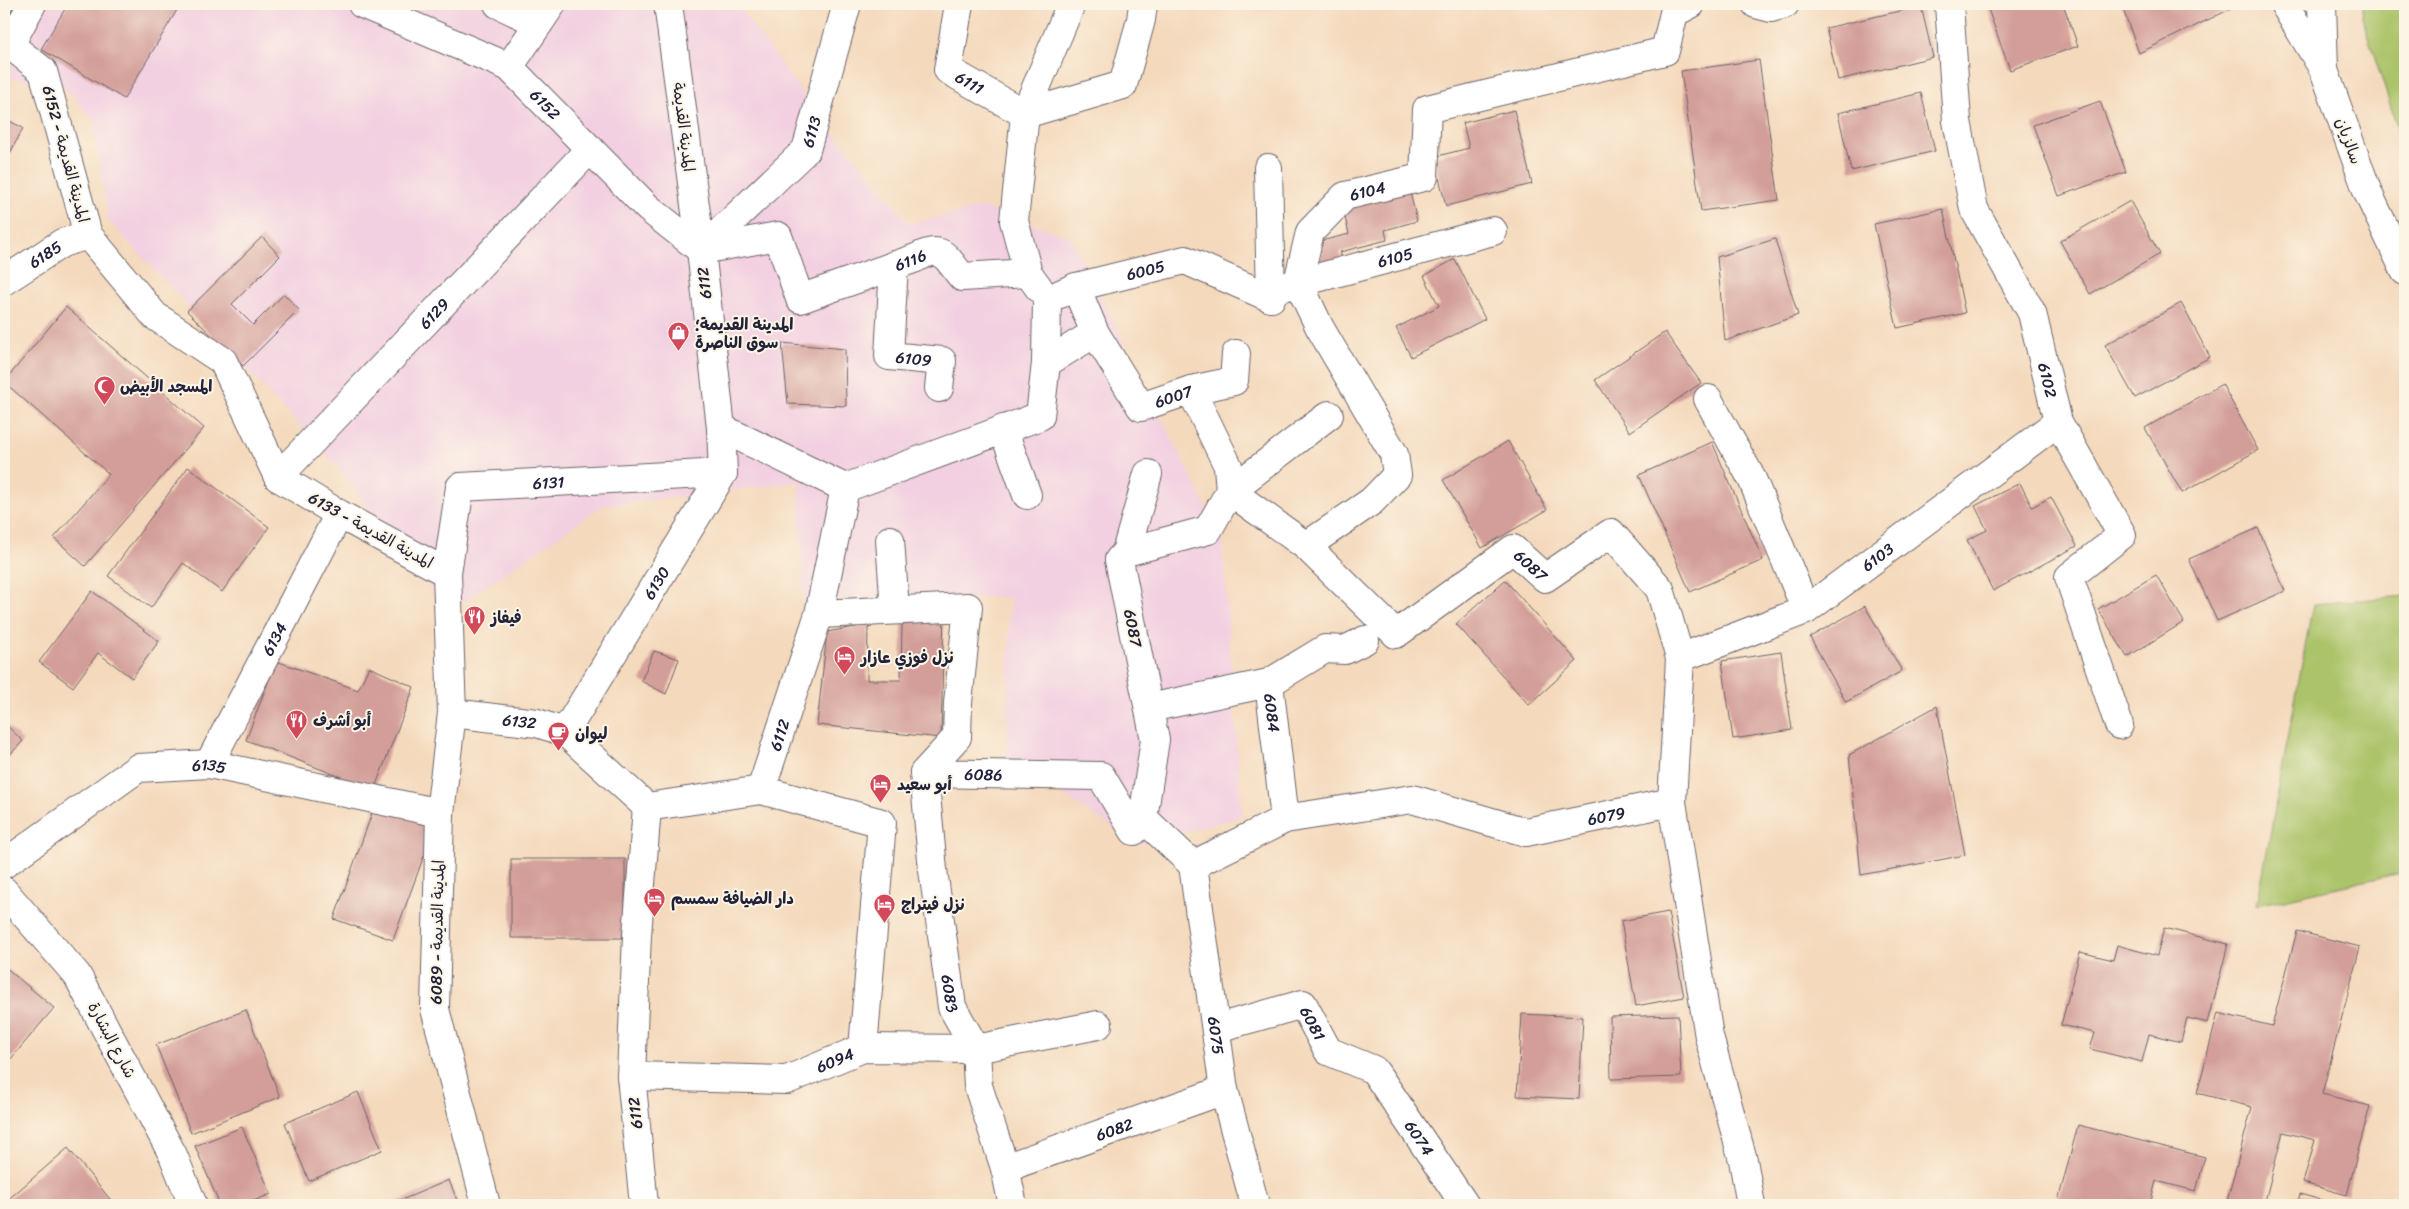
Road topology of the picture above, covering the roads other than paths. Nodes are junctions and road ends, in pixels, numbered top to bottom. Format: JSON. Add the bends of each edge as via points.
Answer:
{"nodes":[{"id":1,"x":32,"y":4,"type":"edge"},
{"id":2,"x":362,"y":4,"type":"edge"},
{"id":3,"x":498,"y":4,"type":"edge"},
{"id":4,"x":668,"y":4,"type":"edge"},
{"id":5,"x":847,"y":4,"type":"edge"},
{"id":6,"x":959,"y":4,"type":"edge"},
{"id":7,"x":1071,"y":4,"type":"edge"},
{"id":8,"x":1143,"y":4,"type":"edge"},
{"id":9,"x":1691,"y":4,"type":"edge"},
{"id":10,"x":1756,"y":4,"type":"edge"},
{"id":11,"x":1785,"y":4,"type":"edge"},
{"id":12,"x":1949,"y":4,"type":"edge"},
{"id":13,"x":2284,"y":4,"type":"edge"},
{"id":14,"x":2322,"y":4,"type":"edge"},
{"id":15,"x":546,"y":13,"type":"edge"},
{"id":16,"x":509,"y":67,"type":"junction"},
{"id":17,"x":2324,"y":70,"type":"junction"},
{"id":18,"x":1025,"y":114,"type":"junction"},
{"id":19,"x":590,"y":149,"type":"junction"},
{"id":20,"x":1268,"y":168,"type":"dead end"},
{"id":21,"x":1492,"y":231,"type":"dead end"},
{"id":22,"x":88,"y":235,"type":"junction"},
{"id":23,"x":701,"y":250,"type":"junction"},
{"id":24,"x":894,"y":265,"type":"junction"},
{"id":25,"x":2405,"y":271,"type":"edge"},
{"id":26,"x":1028,"y":273,"type":"junction"},
{"id":27,"x":4,"y":281,"type":"edge"},
{"id":28,"x":1298,"y":282,"type":"junction"},
{"id":29,"x":1076,"y":287,"type":"junction"},
{"id":30,"x":1271,"y":298,"type":"junction"},
{"id":31,"x":1047,"y":299,"type":"junction"},
{"id":32,"x":1095,"y":333,"type":"junction"},
{"id":33,"x":1236,"y":354,"type":"dead end"},
{"id":34,"x":1046,"y":363,"type":"junction"},
{"id":35,"x":939,"y":388,"type":"dead end"},
{"id":36,"x":1191,"y":390,"type":"junction"},
{"id":37,"x":1708,"y":400,"type":"dead end"},
{"id":38,"x":1328,"y":415,"type":"dead end"},
{"id":39,"x":2058,"y":422,"type":"junction"},
{"id":40,"x":721,"y":428,"type":"junction"},
{"id":41,"x":1003,"y":429,"type":"junction"},
{"id":42,"x":723,"y":473,"type":"junction"},
{"id":43,"x":1148,"y":474,"type":"dead end"},
{"id":44,"x":278,"y":477,"type":"junction"},
{"id":45,"x":845,"y":488,"type":"junction"},
{"id":46,"x":1230,"y":491,"type":"junction"},
{"id":47,"x":1026,"y":495,"type":"dead end"},
{"id":48,"x":339,"y":514,"type":"junction"},
{"id":49,"x":890,"y":540,"type":"dead end"},
{"id":50,"x":1306,"y":546,"type":"junction"},
{"id":51,"x":1126,"y":552,"type":"junction"},
{"id":52,"x":447,"y":573,"type":"junction"},
{"id":53,"x":895,"y":610,"type":"junction"},
{"id":54,"x":1806,"y":610,"type":"junction"},
{"id":55,"x":819,"y":614,"type":"junction"},
{"id":56,"x":1365,"y":640,"type":"dead end"},
{"id":57,"x":1680,"y":658,"type":"junction"},
{"id":58,"x":1269,"y":683,"type":"junction"},
{"id":59,"x":1149,"y":708,"type":"junction"},
{"id":60,"x":452,"y":713,"type":"junction"},
{"id":61,"x":2119,"y":725,"type":"dead end"},
{"id":62,"x":565,"y":732,"type":"junction"},
{"id":63,"x":209,"y":764,"type":"junction"},
{"id":64,"x":924,"y":773,"type":"junction"},
{"id":65,"x":761,"y":790,"type":"junction"},
{"id":66,"x":1672,"y":802,"type":"junction"},
{"id":67,"x":646,"y":807,"type":"junction"},
{"id":68,"x":440,"y":813,"type":"junction"},
{"id":69,"x":1143,"y":818,"type":"junction"},
{"id":70,"x":1285,"y":819,"type":"junction"},
{"id":71,"x":4,"y":864,"type":"edge"},
{"id":72,"x":1193,"y":865,"type":"junction"},
{"id":73,"x":4,"y":891,"type":"edge"},
{"id":74,"x":1098,"y":1025,"type":"dead end"},
{"id":75,"x":1217,"y":1028,"type":"junction"},
{"id":76,"x":863,"y":1048,"type":"junction"},
{"id":77,"x":976,"y":1049,"type":"junction"},
{"id":78,"x":1374,"y":1070,"type":"joint"},
{"id":79,"x":631,"y":1076,"type":"junction"},
{"id":80,"x":1224,"y":1090,"type":"junction"},
{"id":81,"x":1005,"y":1168,"type":"junction"},
{"id":82,"x":193,"y":1205,"type":"edge"},
{"id":83,"x":486,"y":1205,"type":"edge"},
{"id":84,"x":644,"y":1205,"type":"edge"},
{"id":85,"x":1013,"y":1205,"type":"edge"},
{"id":86,"x":1255,"y":1205,"type":"edge"},
{"id":87,"x":1465,"y":1205,"type":"edge"},
{"id":88,"x":1751,"y":1205,"type":"edge"}],
"edges":[{"from":1,"to":22,"type":"street","name":"المدينة القديمة - 6152","via":[[10,45],[43,71]]},
{"from":2,"to":16,"type":"street","name":"6152"},
{"from":3,"to":15,"type":"street"},
{"from":4,"to":23,"type":"street","name":"المدينة القديمة"},
{"from":5,"to":23,"type":"street","name":"6113","via":[[806,150]]},
{"from":6,"to":18,"type":"street","name":"6111","via":[[948,70]]},
{"from":7,"to":18,"type":"street"},
{"from":8,"to":18,"type":"street","via":[[1122,85]]},
{"from":9,"to":28,"type":"street","name":"6104","via":[[1674,13],[1665,51],[1427,109],[1424,177],[1345,196],[1310,232]]},
{"from":10,"to":11,"type":"street","via":[[1771,8]]},
{"from":12,"to":39,"type":"street","name":"6102","via":[[1957,121],[1974,209],[2032,313]]},
{"from":13,"to":17,"type":"street"},
{"from":14,"to":17,"type":"street","name":"سالزيان"},
{"from":15,"to":16,"type":"street"},
{"from":16,"to":19,"type":"street","name":"6152"},
{"from":17,"to":25,"type":"street","name":"سالزيان","via":[[2368,193]]},
{"from":18,"to":26,"type":"street","via":[[1014,221]]},
{"from":19,"to":23,"type":"street","name":"6152","via":[[648,208]]},
{"from":19,"to":44,"type":"street","name":"6129"},
{"from":20,"to":30,"type":"street"},
{"from":21,"to":28,"type":"street","name":"6105"},
{"from":22,"to":27,"type":"street","name":"6185","via":[[62,243]]},
{"from":22,"to":44,"type":"street","name":"المدينة القديمة - 6152","via":[[155,316],[223,362]]},
{"from":23,"to":24,"type":"street","name":"6116","via":[[778,236],[800,299]]},
{"from":23,"to":40,"type":"street","name":"6112"},
{"from":24,"to":26,"type":"street","name":"6116","via":[[936,250],[962,277]]},
{"from":24,"to":35,"type":"street","name":"6109","via":[[889,356],[942,361]]},
{"from":26,"to":31,"type":"street"},
{"from":28,"to":30,"type":"street","via":[[1284,286]]},
{"from":28,"to":50,"type":"street","via":[[1320,328],[1394,454],[1397,475],[1372,501]]},
{"from":29,"to":30,"type":"street","name":"6005","via":[[1185,260]]},
{"from":29,"to":31,"type":"street","name":"6005"},
{"from":29,"to":32,"type":"street","name":"6007"},
{"from":31,"to":34,"type":"street"},
{"from":32,"to":34,"type":"street"},
{"from":32,"to":36,"type":"street","name":"6007","via":[[1141,407]]},
{"from":33,"to":36,"type":"street","name":"6007","via":[[1234,381]]},
{"from":34,"to":41,"type":"street","via":[[1040,416]]},
{"from":36,"to":46,"type":"street","via":[[1228,466]]},
{"from":37,"to":54,"type":"street","via":[[1752,479]]},
{"from":38,"to":46,"type":"street"},
{"from":39,"to":54,"type":"street","name":"6103"},
{"from":39,"to":61,"type":"street","name":"6102","via":[[2122,535],[2069,577]]},
{"from":40,"to":42,"type":"street"},
{"from":40,"to":45,"type":"street"},
{"from":41,"to":45,"type":"street"},
{"from":41,"to":47,"type":"street"},
{"from":42,"to":52,"type":"street","name":"6131","via":[[460,487]]},
{"from":42,"to":62,"type":"street","name":"6130"},
{"from":43,"to":51,"type":"street","name":"6087"},
{"from":44,"to":48,"type":"street","name":"المدينة القديمة - 6133"},
{"from":45,"to":55,"type":"street","name":"6112"},
{"from":46,"to":50,"type":"street","name":"6087"},
{"from":46,"to":51,"type":"street","via":[[1208,530]]},
{"from":48,"to":52,"type":"street","name":"المدينة القديمة - 6133"},
{"from":48,"to":63,"type":"street","name":"6134"},
{"from":49,"to":53,"type":"street"},
{"from":50,"to":57,"type":"street","name":"6087","via":[[1396,634],[1513,549],[1545,578],[1611,533],[1660,590]]},
{"from":51,"to":59,"type":"street","name":"6087","via":[[1119,560]]},
{"from":52,"to":60,"type":"street","name":"المدينة القديمة - 6133"},
{"from":53,"to":55,"type":"street","name":"6086"},
{"from":53,"to":64,"type":"street","name":"6086","via":[[968,607],[957,737]]},
{"from":54,"to":57,"type":"street","name":"6103"},
{"from":55,"to":65,"type":"street","name":"6112"},
{"from":56,"to":58,"type":"street","name":"6084","via":[[1345,650],[1325,649]]},
{"from":57,"to":66,"type":"street","name":"6087"},
{"from":58,"to":59,"type":"street"},
{"from":58,"to":70,"type":"street","name":"6084"},
{"from":59,"to":69,"type":"street","name":"6087","via":[[1155,740]]},
{"from":60,"to":62,"type":"street","name":"6132","via":[[537,723]]},
{"from":60,"to":68,"type":"street","name":"المدينة القديمة - 6089"},
{"from":62,"to":67,"type":"street","name":"6132"},
{"from":63,"to":68,"type":"street","name":"6135"},
{"from":63,"to":71,"type":"street","name":"6135","via":[[138,768]]},
{"from":64,"to":69,"type":"street","name":"6086","via":[[1101,776],[1134,831]]},
{"from":64,"to":77,"type":"street","name":"6083","via":[[952,1007]]},
{"from":65,"to":67,"type":"street"},
{"from":65,"to":76,"type":"street","via":[[882,823]]},
{"from":66,"to":70,"type":"street","name":"6079","via":[[1526,832],[1412,798]]},
{"from":66,"to":88,"type":"street","via":[[1709,1038],[1743,1160]]},
{"from":67,"to":79,"type":"street","name":"6112"},
{"from":68,"to":83,"type":"street","name":"المدينة القديمة - 6089","via":[[435,1009]]},
{"from":69,"to":72,"type":"street"},
{"from":70,"to":72,"type":"street","name":"6079"},
{"from":72,"to":75,"type":"street","name":"6075"},
{"from":73,"to":82,"type":"street","name":"شارع البشارة","via":[[77,974],[173,1155]]},
{"from":74,"to":77,"type":"street","name":"6094"},
{"from":75,"to":78,"type":"street","name":"6081","via":[[1303,1004],[1328,1051]]},
{"from":75,"to":80,"type":"street","name":"6075"},
{"from":76,"to":77,"type":"street","name":"6094"},
{"from":76,"to":79,"type":"street","name":"6094","via":[[787,1080]]},
{"from":77,"to":81,"type":"street","name":"6083","via":[[978,1086]]},
{"from":78,"to":87,"type":"street","name":"6074"},
{"from":79,"to":84,"type":"street","name":"6112"},
{"from":80,"to":81,"type":"street","name":"6082"},
{"from":80,"to":86,"type":"street","name":"6075"},
{"from":81,"to":85,"type":"street","name":"6083"}]}
